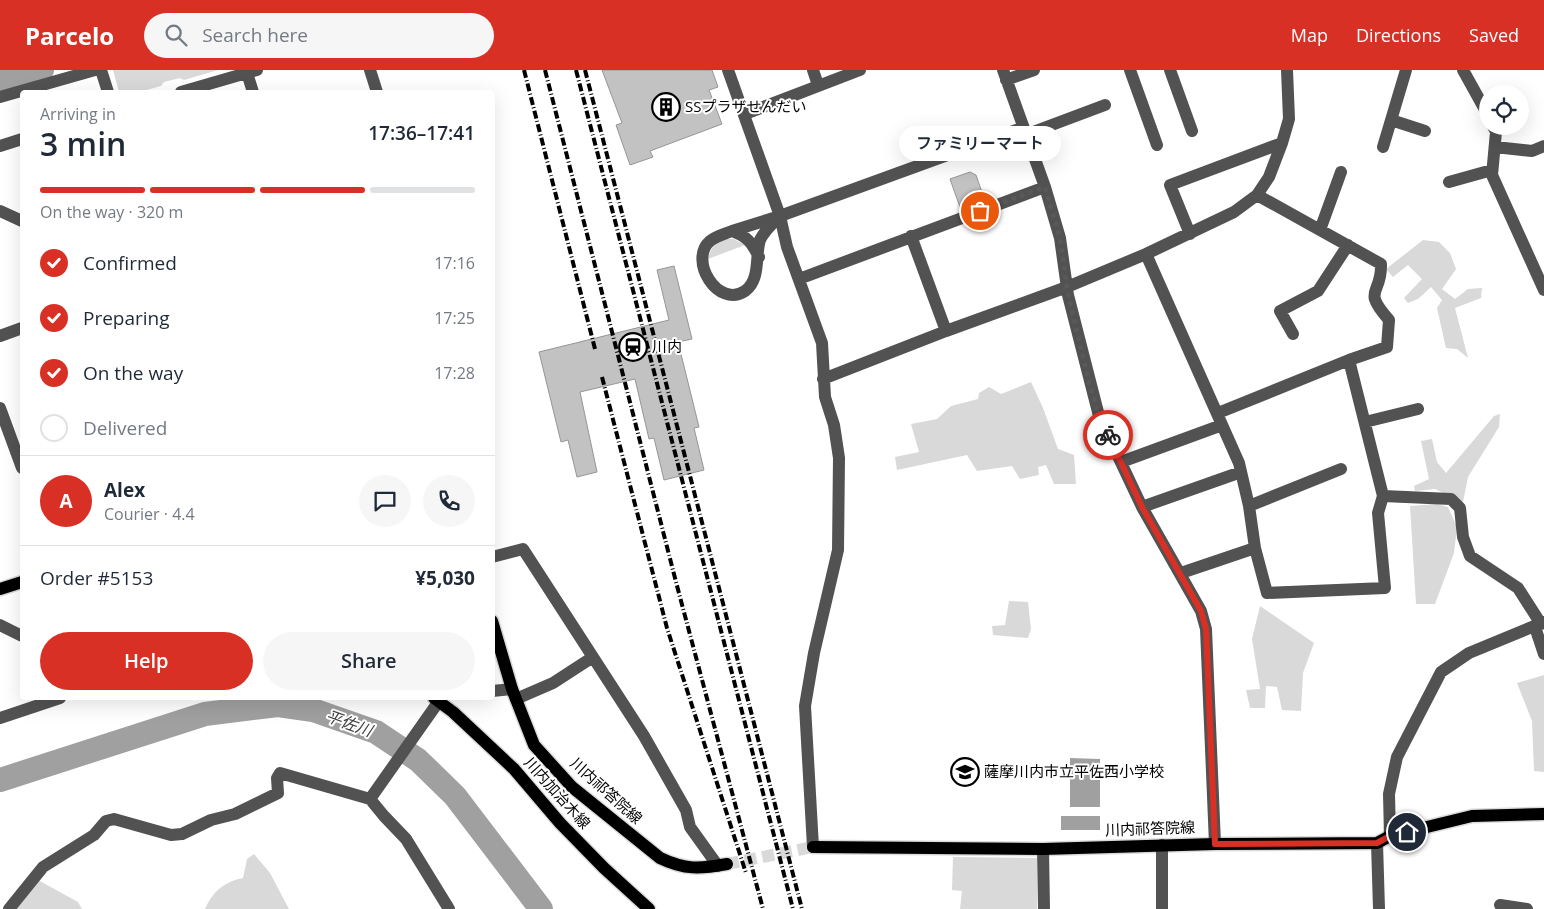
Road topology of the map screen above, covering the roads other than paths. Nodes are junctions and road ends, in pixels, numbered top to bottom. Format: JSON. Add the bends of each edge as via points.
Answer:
{"nodes":[{"id":1,"x":95,"y":70,"type":"edge"},
{"id":2,"x":100,"y":70,"type":"edge"},
{"id":3,"x":728,"y":70,"type":"edge"},
{"id":4,"x":813,"y":70,"type":"edge"},
{"id":5,"x":860,"y":70,"type":"edge"},
{"id":6,"x":1034,"y":70,"type":"edge"},
{"id":7,"x":1130,"y":70,"type":"edge"},
{"id":8,"x":1170,"y":70,"type":"edge"},
{"id":9,"x":1287,"y":70,"type":"edge"},
{"id":10,"x":1406,"y":70,"type":"edge"},
{"id":11,"x":250,"y":71,"type":"edge"},
{"id":12,"x":1465,"y":71,"type":"edge"},
{"id":13,"x":375,"y":73,"type":"edge"},
{"id":14,"x":1004,"y":75,"type":"edge"},
{"id":15,"x":818,"y":85,"type":"junction"},
{"id":16,"x":25,"y":90,"type":"edge"},
{"id":17,"x":107,"y":90,"type":"edge"},
{"id":18,"x":188,"y":90,"type":"edge"},
{"id":19,"x":253,"y":90,"type":"edge"},
{"id":20,"x":377,"y":90,"type":"edge"},
{"id":21,"x":20,"y":91,"type":"edge"},
{"id":22,"x":0,"y":97,"type":"edge"},
{"id":23,"x":1479,"y":98,"type":"edge"},
{"id":24,"x":1106,"y":105,"type":"dead end"},
{"id":25,"x":745,"y":114,"type":"junction"},
{"id":26,"x":1391,"y":120,"type":"junction"},
{"id":27,"x":1024,"y":131,"type":"junction"},
{"id":28,"x":1425,"y":131,"type":"dead end"},
{"id":29,"x":1192,"y":132,"type":"dead end"},
{"id":30,"x":1496,"y":135,"type":"edge"},
{"id":31,"x":20,"y":140,"type":"edge"},
{"id":32,"x":1282,"y":144,"type":"junction"},
{"id":33,"x":1157,"y":145,"type":"dead end"},
{"id":34,"x":0,"y":146,"type":"edge"},
{"id":35,"x":1544,"y":146,"type":"edge"},
{"id":36,"x":1383,"y":147,"type":"dead end"},
{"id":37,"x":1495,"y":147,"type":"junction"},
{"id":38,"x":1492,"y":170,"type":"junction"},
{"id":39,"x":1340,"y":172,"type":"dead end"},
{"id":40,"x":1449,"y":182,"type":"dead end"},
{"id":41,"x":1045,"y":187,"type":"junction"},
{"id":42,"x":1257,"y":194,"type":"junction"},
{"id":43,"x":0,"y":211,"type":"edge"},
{"id":44,"x":780,"y":216,"type":"junction"},
{"id":45,"x":20,"y":220,"type":"edge"},
{"id":46,"x":1320,"y":230,"type":"junction"},
{"id":47,"x":732,"y":231,"type":"junction"},
{"id":48,"x":1190,"y":234,"type":"junction"},
{"id":49,"x":911,"y":236,"type":"junction"},
{"id":50,"x":1348,"y":245,"type":"junction"},
{"id":51,"x":1146,"y":254,"type":"junction"},
{"id":52,"x":759,"y":257,"type":"junction"},
{"id":53,"x":799,"y":280,"type":"junction"},
{"id":54,"x":1067,"y":287,"type":"junction"},
{"id":55,"x":1544,"y":290,"type":"edge"},
{"id":56,"x":20,"y":329,"type":"edge"},
{"id":57,"x":946,"y":331,"type":"junction"},
{"id":58,"x":1293,"y":334,"type":"dead end"},
{"id":59,"x":0,"y":336,"type":"edge"},
{"id":60,"x":1349,"y":360,"type":"junction"},
{"id":61,"x":823,"y":379,"type":"junction"},
{"id":62,"x":0,"y":408,"type":"edge"},
{"id":63,"x":1418,"y":409,"type":"dead end"},
{"id":64,"x":1220,"y":419,"type":"junction"},
{"id":65,"x":1365,"y":422,"type":"junction"},
{"id":66,"x":17,"y":439,"type":"edge"},
{"id":67,"x":20,"y":456,"type":"edge"},
{"id":68,"x":1121,"y":462,"type":"junction"},
{"id":69,"x":1341,"y":469,"type":"dead end"},
{"id":70,"x":1241,"y":472,"type":"junction"},
{"id":71,"x":1383,"y":496,"type":"junction"},
{"id":72,"x":1249,"y":506,"type":"junction"},
{"id":73,"x":1142,"y":507,"type":"junction"},
{"id":74,"x":1255,"y":548,"type":"junction"},
{"id":75,"x":495,"y":556,"type":"edge"},
{"id":76,"x":1181,"y":573,"type":"junction"},
{"id":77,"x":20,"y":583,"type":"edge"},
{"id":78,"x":0,"y":589,"type":"edge"},
{"id":79,"x":1540,"y":624,"type":"edge"},
{"id":80,"x":0,"y":625,"type":"edge"},
{"id":81,"x":495,"y":631,"type":"edge"},
{"id":82,"x":20,"y":635,"type":"edge"},
{"id":83,"x":1544,"y":654,"type":"edge"},
{"id":84,"x":593,"y":657,"type":"junction"},
{"id":85,"x":495,"y":691,"type":"edge"},
{"id":86,"x":514,"y":694,"type":"junction"},
{"id":87,"x":54,"y":700,"type":"edge"},
{"id":88,"x":435,"y":700,"type":"edge"},
{"id":89,"x":437,"y":700,"type":"edge"},
{"id":90,"x":0,"y":718,"type":"edge"},
{"id":91,"x":370,"y":799,"type":"junction"},
{"id":92,"x":1544,"y":814,"type":"edge"},
{"id":93,"x":1390,"y":836,"type":"junction"},
{"id":94,"x":1377,"y":843,"type":"junction"},
{"id":95,"x":1215,"y":844,"type":"junction"},
{"id":96,"x":1162,"y":845,"type":"junction"},
{"id":97,"x":814,"y":846,"type":"joint"},
{"id":98,"x":1043,"y":849,"type":"junction"},
{"id":99,"x":722,"y":865,"type":"joint"},
{"id":100,"x":1500,"y":905,"type":"dead end"},
{"id":101,"x":9,"y":909,"type":"edge"},
{"id":102,"x":449,"y":909,"type":"edge"},
{"id":103,"x":649,"y":909,"type":"edge"},
{"id":104,"x":1044,"y":909,"type":"edge"},
{"id":105,"x":1162,"y":909,"type":"edge"},
{"id":106,"x":1379,"y":909,"type":"edge"},
{"id":107,"x":1527,"y":909,"type":"edge"}],
"edges":[{"from":1,"to":16,"type":"street"},
{"from":2,"to":17,"type":"street"},
{"from":3,"to":25,"type":"street"},
{"from":4,"to":15,"type":"street"},
{"from":5,"to":15,"type":"street"},
{"from":6,"to":14,"type":"street"},
{"from":7,"to":33,"type":"street"},
{"from":8,"to":29,"type":"street"},
{"from":9,"to":32,"type":"street","via":[[1289,119]]},
{"from":10,"to":26,"type":"street"},
{"from":11,"to":18,"type":"street"},
{"from":11,"to":19,"type":"street"},
{"from":12,"to":23,"type":"street"},
{"from":13,"to":20,"type":"street"},
{"from":14,"to":27,"type":"street"},
{"from":15,"to":25,"type":"street"},
{"from":21,"to":22,"type":"street"},
{"from":24,"to":27,"type":"street"},
{"from":25,"to":44,"type":"street"},
{"from":26,"to":28,"type":"street"},
{"from":26,"to":36,"type":"street"},
{"from":27,"to":41,"type":"street"},
{"from":27,"to":44,"type":"street"},
{"from":30,"to":37,"type":"street"},
{"from":31,"to":34,"type":"street"},
{"from":32,"to":42,"type":"street","via":[[1269,176]]},
{"from":32,"to":48,"type":"street","via":[[1170,185]]},
{"from":35,"to":37,"type":"street","via":[[1532,151]]},
{"from":37,"to":38,"type":"street"},
{"from":38,"to":40,"type":"street"},
{"from":38,"to":55,"type":"street"},
{"from":39,"to":46,"type":"street"},
{"from":41,"to":49,"type":"street"},
{"from":41,"to":54,"type":"street","via":[[1060,238]]},
{"from":42,"to":46,"type":"street"},
{"from":42,"to":48,"type":"street","via":[[1234,212]]},
{"from":43,"to":45,"type":"street"},
{"from":44,"to":47,"type":"street"},
{"from":44,"to":52,"type":"street","via":[[759,242]]},
{"from":44,"to":53,"type":"street"},
{"from":46,"to":50,"type":"street"},
{"from":47,"to":52,"type":"street","via":[[747,237]]},
{"from":47,"to":52,"type":"street","via":[[712,239],[702,255],[704,270],[717,290],[731,295],[745,291],[752,283]]},
{"from":48,"to":51,"type":"street"},
{"from":49,"to":53,"type":"street"},
{"from":49,"to":57,"type":"street"},
{"from":50,"to":58,"type":"street","via":[[1318,291],[1280,311]]},
{"from":50,"to":60,"type":"street","via":[[1381,264],[1373,294],[1376,305],[1389,320],[1387,348]]},
{"from":51,"to":54,"type":"street"},
{"from":51,"to":64,"type":"street"},
{"from":53,"to":61,"type":"street","via":[[822,342]]},
{"from":54,"to":57,"type":"street"},
{"from":54,"to":68,"type":"street","via":[[1099,416]]},
{"from":56,"to":59,"type":"street"},
{"from":57,"to":61,"type":"street"},
{"from":60,"to":64,"type":"street"},
{"from":60,"to":65,"type":"street"},
{"from":61,"to":97,"type":"street","via":[[839,458],[838,550],[805,706]]},
{"from":62,"to":66,"type":"street"},
{"from":63,"to":65,"type":"street"},
{"from":64,"to":68,"type":"street"},
{"from":64,"to":70,"type":"street"},
{"from":65,"to":71,"type":"street"},
{"from":66,"to":67,"type":"street"},
{"from":68,"to":73,"type":"street"},
{"from":69,"to":72,"type":"street"},
{"from":70,"to":72,"type":"street"},
{"from":70,"to":73,"type":"street"},
{"from":71,"to":74,"type":"street","via":[[1378,513],[1385,588],[1267,593]]},
{"from":71,"to":79,"type":"street","via":[[1451,499],[1460,508],[1463,537],[1470,556],[1518,588]]},
{"from":72,"to":74,"type":"street"},
{"from":73,"to":76,"type":"street"},
{"from":74,"to":76,"type":"street"},
{"from":75,"to":84,"type":"street","via":[[523,549]]},
{"from":76,"to":95,"type":"street","via":[[1201,611],[1206,629]]},
{"from":77,"to":78,"type":"main road"},
{"from":79,"to":83,"type":"street"},
{"from":79,"to":93,"type":"street","via":[[1469,653],[1441,672],[1398,757],[1388,794]]},
{"from":80,"to":82,"type":"street"},
{"from":81,"to":86,"type":"main road","name":"川内祁答院線"},
{"from":84,"to":86,"type":"street","via":[[553,684]]},
{"from":84,"to":99,"type":"street","via":[[644,736],[686,810],[690,827]]},
{"from":85,"to":86,"type":"street"},
{"from":86,"to":99,"type":"main road","name":"川内祁答院線","via":[[534,745],[572,787],[647,850],[676,866],[691,869]]},
{"from":87,"to":90,"type":"street"},
{"from":88,"to":91,"type":"street"},
{"from":89,"to":103,"type":"main road","name":"川内加治木線","via":[[514,769],[560,823]]},
{"from":91,"to":101,"type":"street","via":[[280,773],[278,793],[182,834],[171,835],[114,819],[106,821],[94,834],[42,867]]},
{"from":91,"to":102,"type":"street","via":[[406,839]]},
{"from":92,"to":93,"type":"main road","name":"川内祁答院線","via":[[1472,816]]},
{"from":93,"to":94,"type":"main road","name":"川内祁答院線"},
{"from":94,"to":95,"type":"main road","name":"川内祁答院線"},
{"from":94,"to":106,"type":"street"},
{"from":95,"to":96,"type":"main road","name":"川内祁答院線"},
{"from":96,"to":98,"type":"main road","name":"川内祁答院線"},
{"from":96,"to":105,"type":"street"},
{"from":97,"to":98,"type":"main road","name":"川内祁答院線"},
{"from":98,"to":104,"type":"street"},
{"from":100,"to":107,"type":"street"}]}
